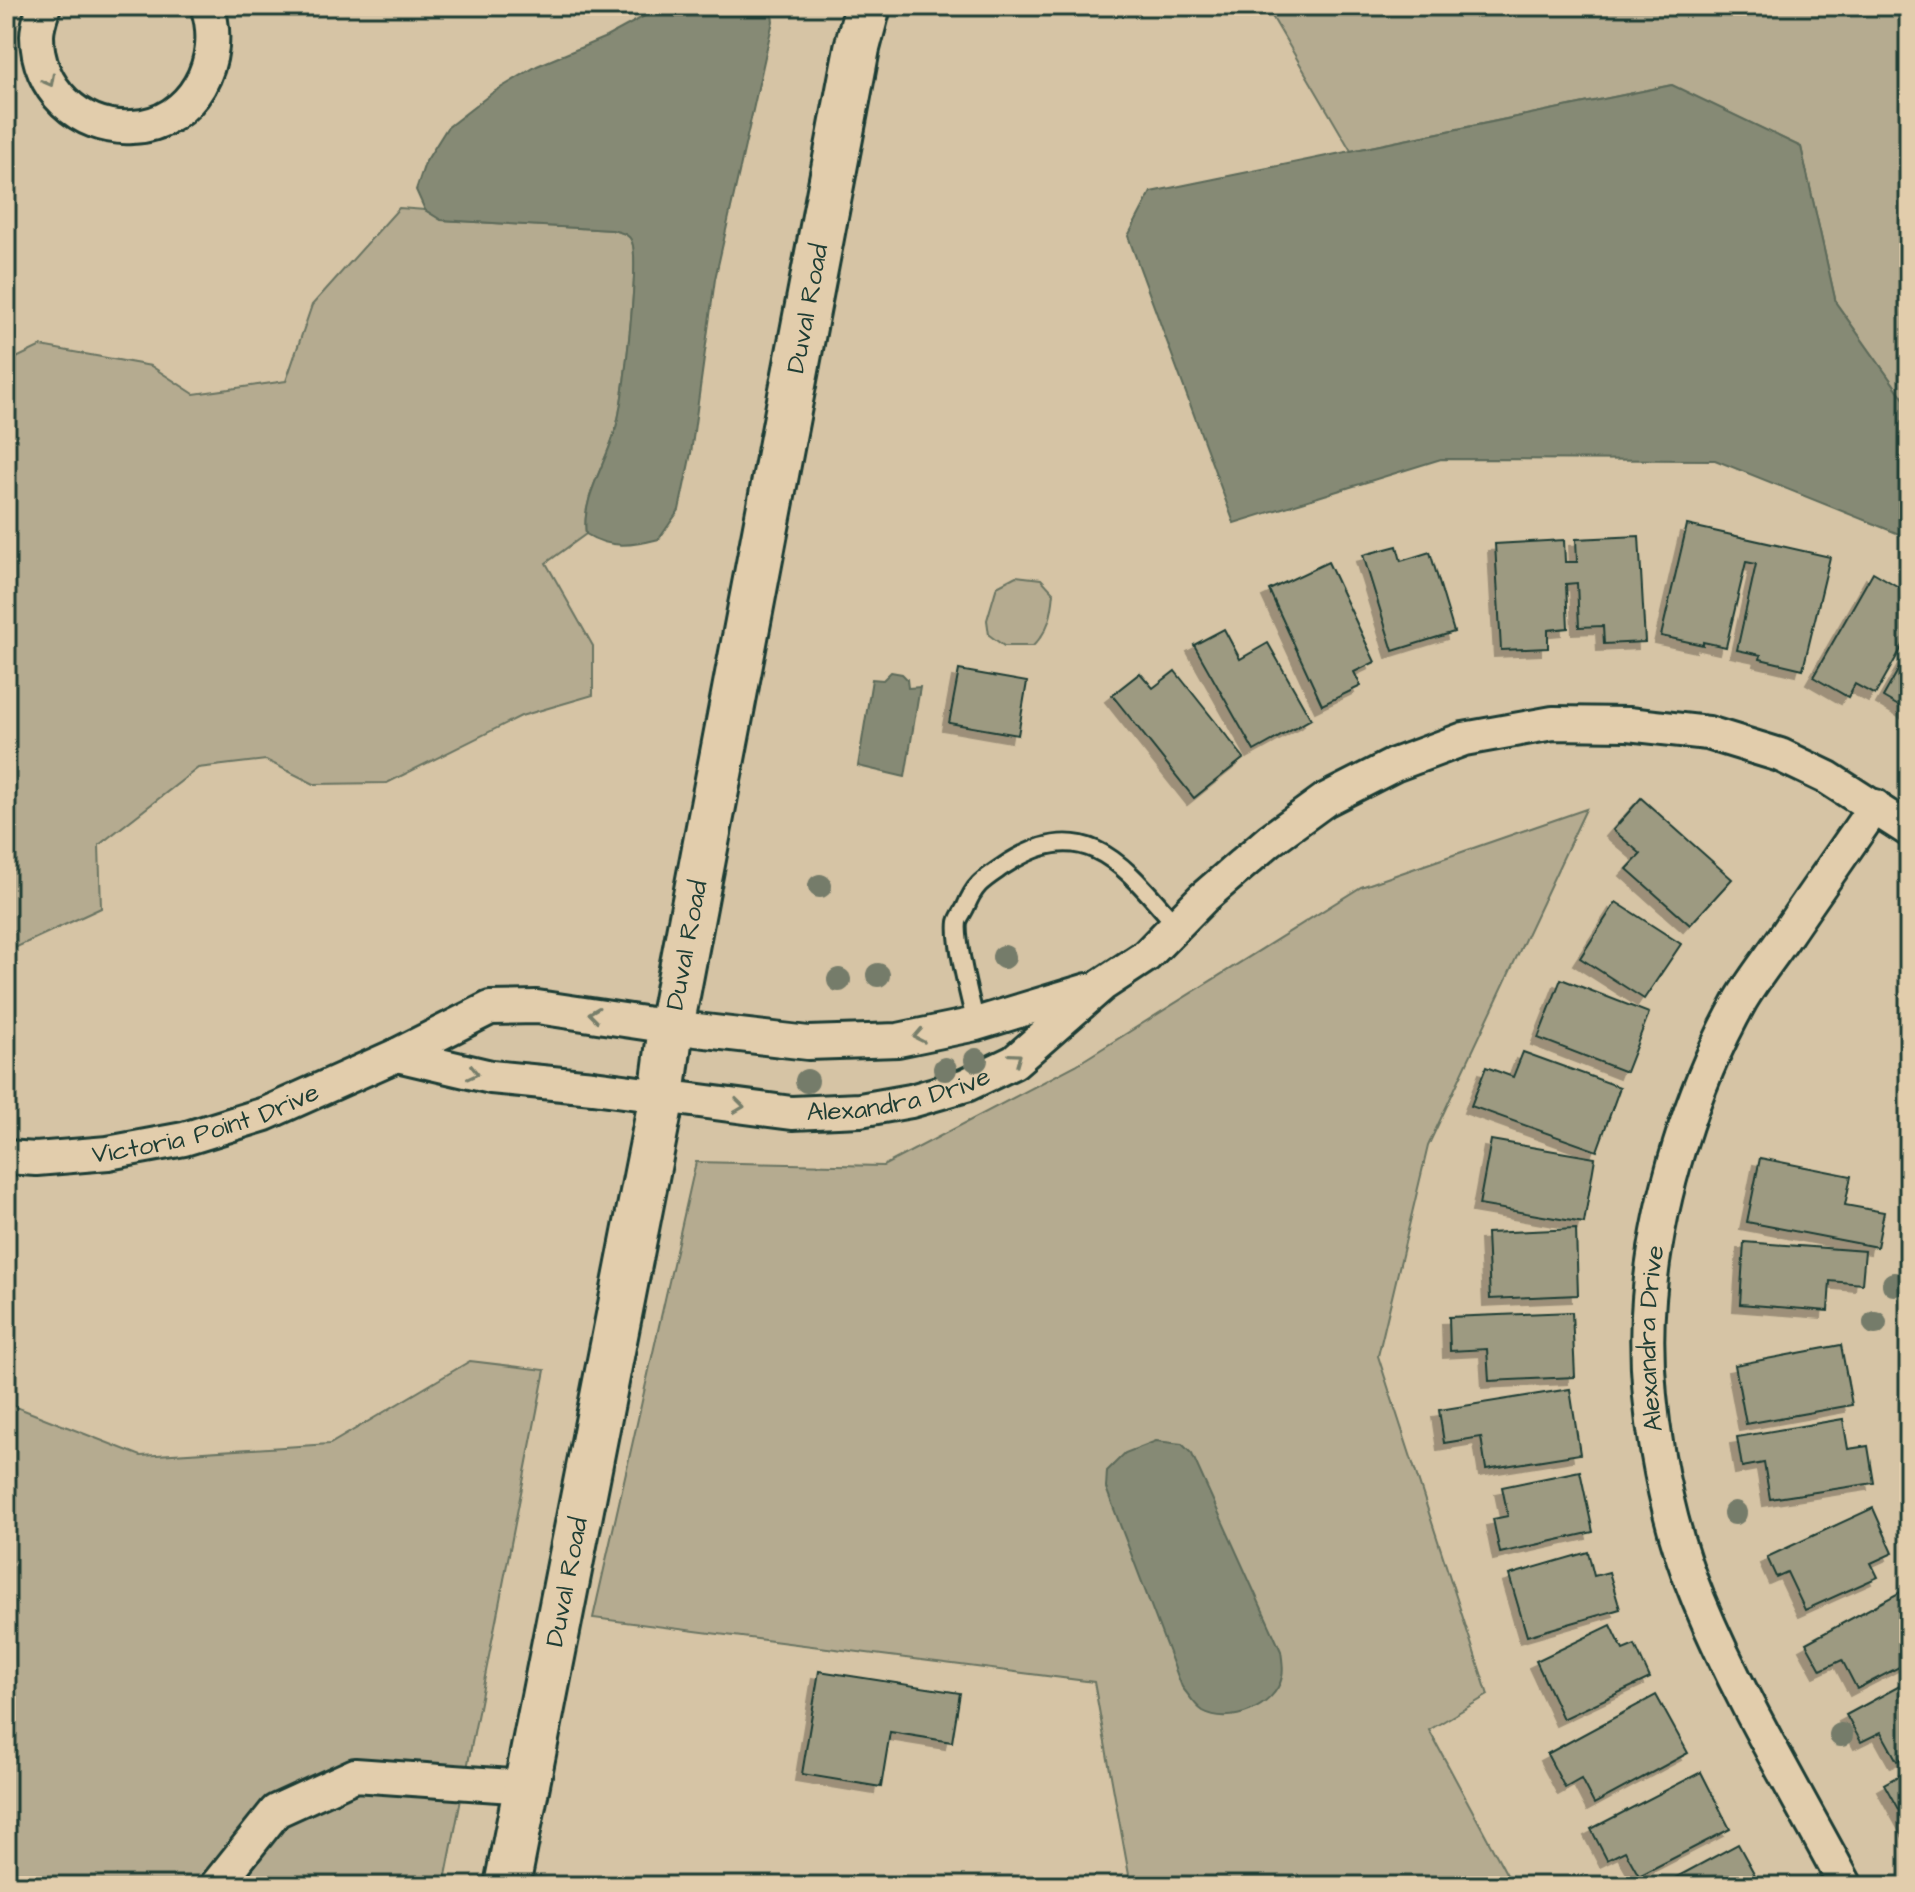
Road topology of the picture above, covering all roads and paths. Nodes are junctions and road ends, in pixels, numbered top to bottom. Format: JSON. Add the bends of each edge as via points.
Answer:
{"nodes":[{"id":1,"x":44,"y":6,"type":"edge"},
{"id":2,"x":207,"y":6,"type":"edge"},
{"id":3,"x":868,"y":6,"type":"edge"},
{"id":4,"x":1875,"y":806,"type":"junction"},
{"id":5,"x":1909,"y":830,"type":"edge"},
{"id":6,"x":1177,"y":926,"type":"junction"},
{"id":7,"x":1102,"y":985,"type":"junction"},
{"id":8,"x":976,"y":1024,"type":"junction"},
{"id":9,"x":671,"y":1027,"type":"junction"},
{"id":10,"x":397,"y":1055,"type":"junction"},
{"id":11,"x":662,"y":1096,"type":"junction"},
{"id":12,"x":6,"y":1157,"type":"edge"},
{"id":13,"x":526,"y":1787,"type":"junction"},
{"id":14,"x":216,"y":1886,"type":"edge"},
{"id":15,"x":507,"y":1886,"type":"edge"},
{"id":16,"x":1846,"y":1886,"type":"edge"}],
"edges":[{"from":1,"to":2,"type":"street","one_way":true,"via":[[37,34],[40,64],[53,92],[75,113],[103,125],[133,128],[163,120],[188,102],[206,77],[214,50]]},
{"from":3,"to":9,"type":"main road","name":"Duval Road"},
{"from":4,"to":5,"type":"street","name":"Alexandra Drive"},
{"from":4,"to":6,"type":"street","name":"Alexandra Drive","via":[[1780,755],[1708,733],[1553,723],[1471,737],[1394,765],[1325,800],[1270,840]]},
{"from":4,"to":16,"type":"street","name":"Alexandra Drive","via":[[1741,999],[1710,1065],[1677,1154],[1648,1299],[1648,1375],[1666,1493],[1698,1599],[1734,1679]]},
{"from":6,"to":7,"type":"street","name":"Alexandra Drive","via":[[1146,956]]},
{"from":6,"to":8,"type":"lane","via":[[1127,870],[1098,848],[1063,842],[1018,856],[975,886],[958,923]]},
{"from":7,"to":8,"type":"street","name":"Alexandra Drive"},
{"from":11,"to":7,"type":"street","name":"Alexandra Drive","one_way":true,"via":[[792,1113],[911,1101],[966,1085],[1014,1062]]},
{"from":8,"to":9,"type":"street","name":"Alexandra Drive","one_way":true,"via":[[898,1040],[808,1043]]},
{"from":9,"to":10,"type":"street","name":"Victoria Point Drive","one_way":true,"via":[[537,1007],[490,1008]]},
{"from":9,"to":11,"type":"main road","name":"Duval Road"},
{"from":10,"to":11,"type":"street","one_way":true,"via":[[491,1077]]},
{"from":10,"to":12,"type":"street","name":"Victoria Point Drive","via":[[265,1114],[184,1139],[108,1153]]},
{"from":11,"to":13,"type":"main road","name":"Duval Road"},
{"from":13,"to":14,"type":"street","via":[[355,1775],[276,1811]]},
{"from":13,"to":15,"type":"main road","name":"Duval Road"}]}
